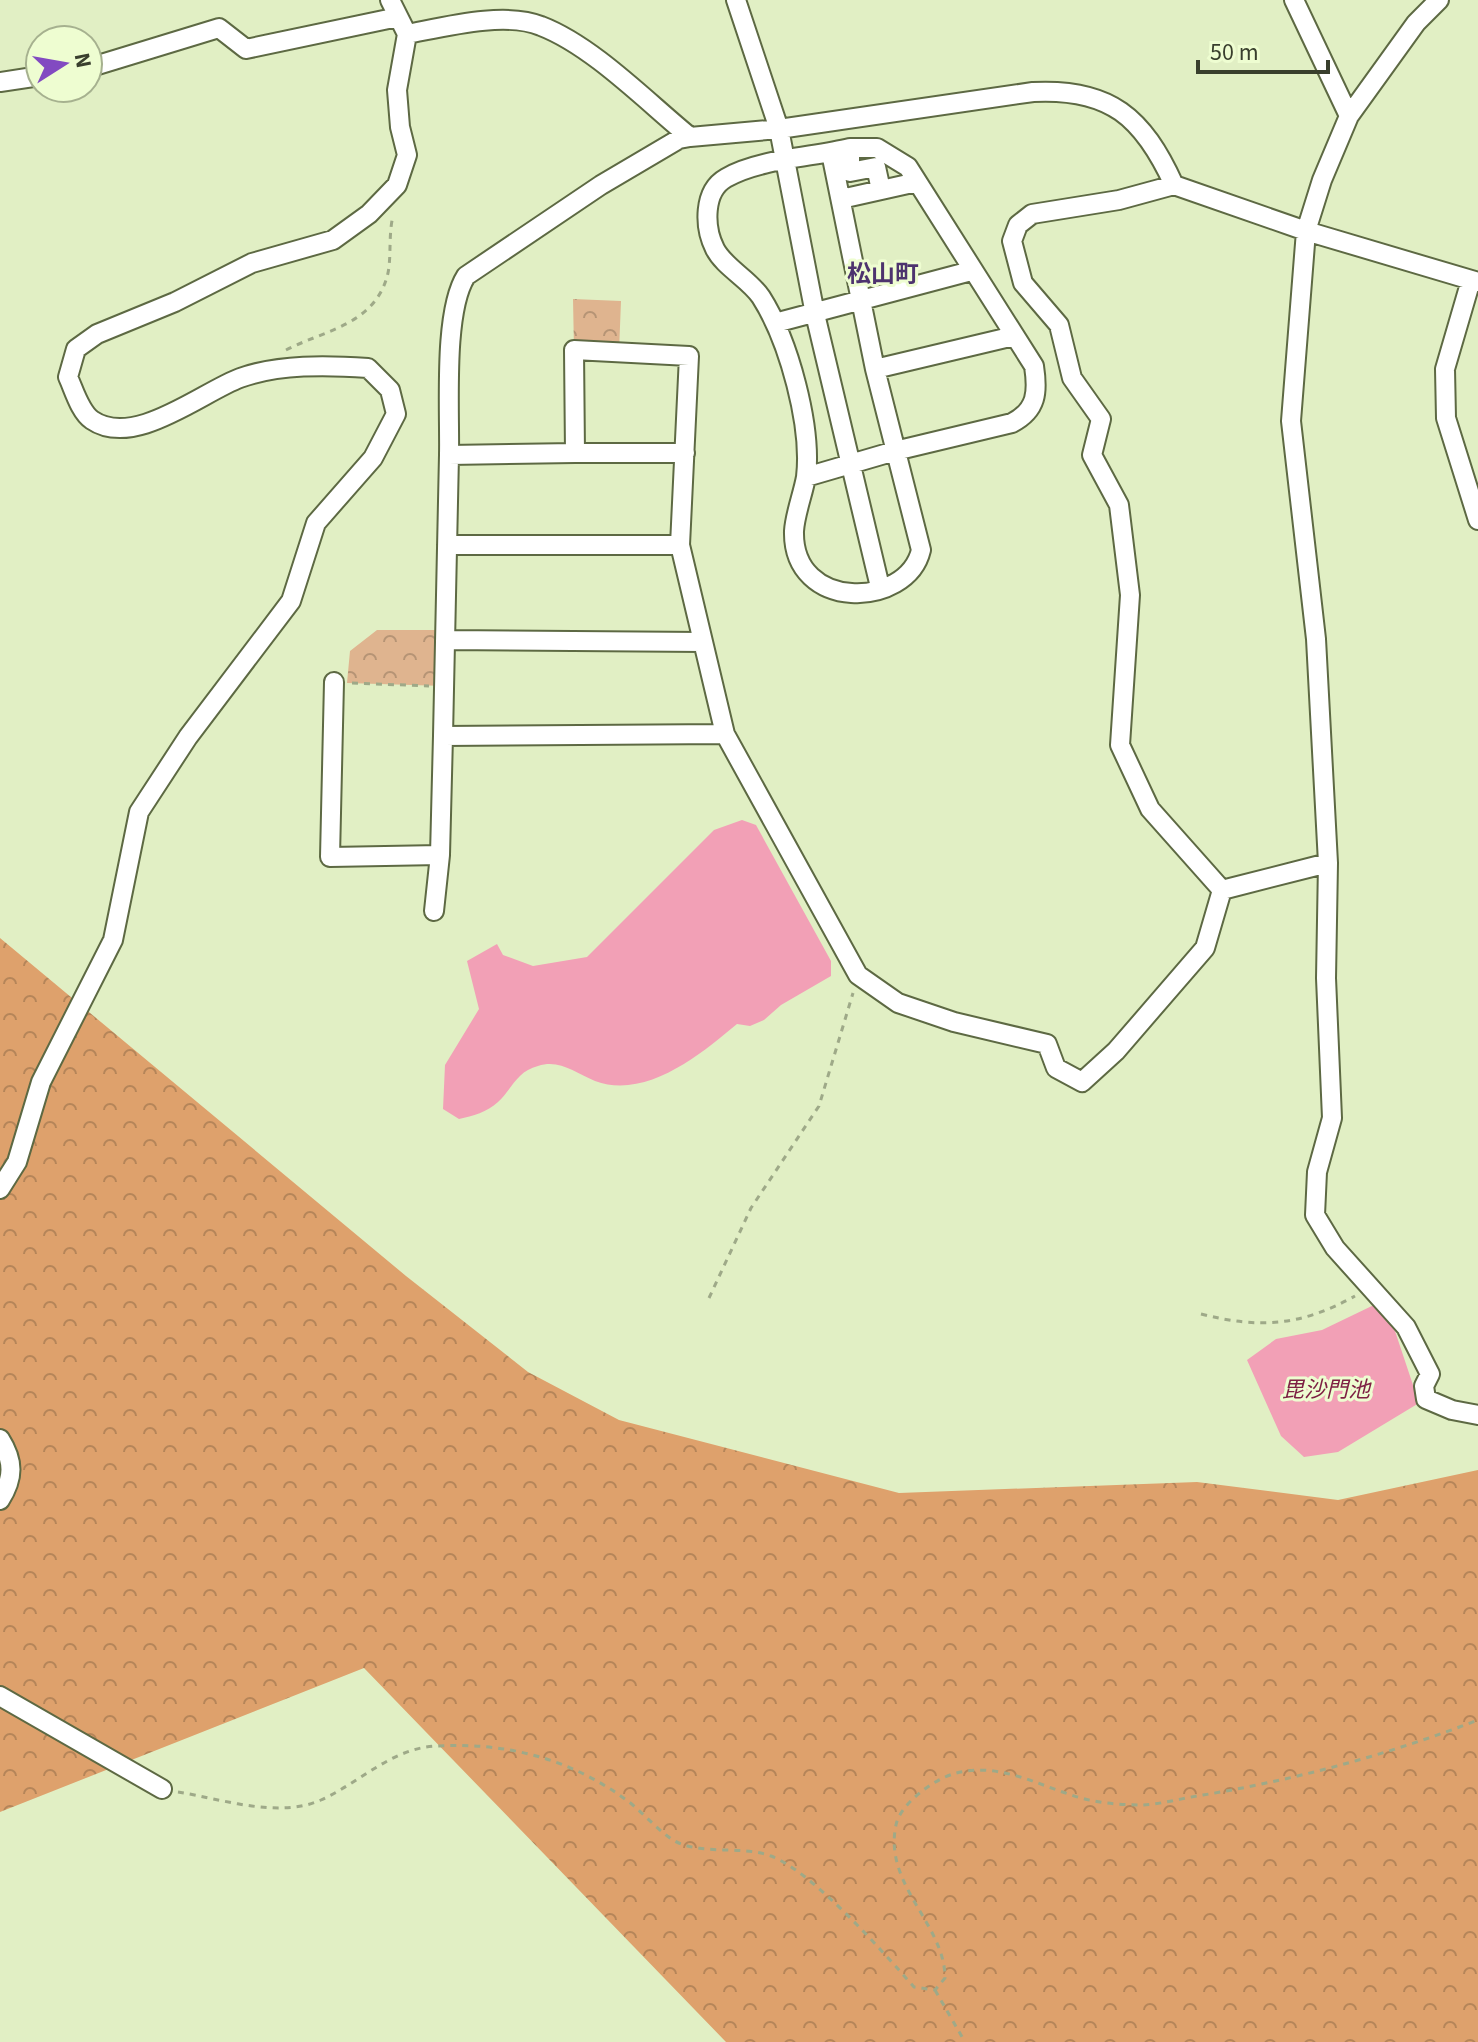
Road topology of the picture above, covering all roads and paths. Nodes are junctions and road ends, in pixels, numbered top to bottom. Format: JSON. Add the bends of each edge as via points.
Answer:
{"nodes":[{"id":1,"x":736,"y":0,"type":"edge"},
{"id":2,"x":1294,"y":0,"type":"edge"},
{"id":3,"x":1439,"y":0,"type":"edge"},
{"id":4,"x":398,"y":17,"type":"edge"},
{"id":5,"x":104,"y":63,"type":"edge"},
{"id":6,"x":24,"y":78,"type":"edge"},
{"id":7,"x":0,"y":82,"type":"edge"},
{"id":8,"x":1349,"y":116,"type":"junction"},
{"id":9,"x":779,"y":129,"type":"junction"},
{"id":10,"x":690,"y":137,"type":"junction"},
{"id":11,"x":850,"y":148,"type":"junction"},
{"id":12,"x":831,"y":153,"type":"junction"},
{"id":13,"x":783,"y":163,"type":"junction"},
{"id":14,"x":917,"y":182,"type":"junction"},
{"id":15,"x":1174,"y":185,"type":"junction"},
{"id":16,"x":881,"y":190,"type":"junction"},
{"id":17,"x":841,"y":199,"type":"junction"},
{"id":18,"x":394,"y":212,"type":"dead end"},
{"id":19,"x":1306,"y":231,"type":"junction"},
{"id":20,"x":971,"y":271,"type":"junction"},
{"id":21,"x":1475,"y":281,"type":"edge"},
{"id":22,"x":863,"y":301,"type":"junction"},
{"id":23,"x":815,"y":314,"type":"junction"},
{"id":24,"x":775,"y":323,"type":"junction"},
{"id":25,"x":1014,"y":336,"type":"junction"},
{"id":26,"x":283,"y":352,"type":"dead end"},
{"id":27,"x":875,"y":369,"type":"junction"},
{"id":28,"x":895,"y":451,"type":"junction"},
{"id":29,"x":575,"y":453,"type":"junction"},
{"id":30,"x":685,"y":453,"type":"junction"},
{"id":31,"x":449,"y":455,"type":"junction"},
{"id":32,"x":851,"y":466,"type":"junction"},
{"id":33,"x":806,"y":477,"type":"junction"},
{"id":34,"x":1478,"y":520,"type":"edge"},
{"id":35,"x":447,"y":545,"type":"junction"},
{"id":36,"x":680,"y":545,"type":"junction"},
{"id":37,"x":880,"y":587,"type":"junction"},
{"id":38,"x":445,"y":640,"type":"junction"},
{"id":39,"x":703,"y":642,"type":"junction"},
{"id":40,"x":334,"y":682,"type":"joint"},
{"id":41,"x":444,"y":686,"type":"junction"},
{"id":42,"x":725,"y":734,"type":"junction"},
{"id":43,"x":443,"y":736,"type":"junction"},
{"id":44,"x":440,"y":855,"type":"junction"},
{"id":45,"x":1328,"y":863,"type":"junction"},
{"id":46,"x":1222,"y":890,"type":"junction"},
{"id":47,"x":434,"y":911,"type":"dead end"},
{"id":48,"x":858,"y":975,"type":"junction"},
{"id":49,"x":0,"y":1189,"type":"edge"},
{"id":50,"x":1369,"y":1288,"type":"junction"},
{"id":51,"x":709,"y":1298,"type":"dead end"},
{"id":52,"x":1201,"y":1314,"type":"dead end"},
{"id":53,"x":1478,"y":1415,"type":"edge"},
{"id":54,"x":0,"y":1439,"type":"edge"},
{"id":55,"x":0,"y":1500,"type":"edge"},
{"id":56,"x":0,"y":1696,"type":"edge"},
{"id":57,"x":1478,"y":1720,"type":"edge"},
{"id":58,"x":162,"y":1789,"type":"joint"},
{"id":59,"x":935,"y":1990,"type":"junction"},
{"id":60,"x":965,"y":2042,"type":"edge"}],
"edges":[{"from":1,"to":9,"type":"street"},
{"from":2,"to":8,"type":"street"},
{"from":3,"to":8,"type":"street","via":[[1416,23]]},
{"from":4,"to":5,"type":"street","via":[[246,49],[219,28]]},
{"from":4,"to":10,"type":"street","via":[[540,25],[595,59]]},
{"from":4,"to":49,"type":"street","via":[[397,90],[407,155],[397,185],[369,214],[333,240],[252,263],[97,334],[76,349],[68,377],[78,401],[92,420],[123,429],[174,413],[241,378],[321,364],[368,368],[390,390],[396,414],[373,458],[316,523],[291,601],[188,737],[139,812],[113,940],[41,1082],[17,1162]]},
{"from":6,"to":7,"type":"street"},
{"from":8,"to":19,"type":"street"},
{"from":9,"to":10,"type":"street"},
{"from":9,"to":13,"type":"street"},
{"from":9,"to":15,"type":"street","via":[[1067,90],[1103,100],[1134,120]]},
{"from":10,"to":31,"type":"street","via":[[601,185],[466,276],[453,319]]},
{"from":11,"to":12,"type":"street"},
{"from":11,"to":14,"type":"street","via":[[877,148],[908,167]]},
{"from":11,"to":16,"type":"street","via":[[850,172],[876,167]]},
{"from":12,"to":13,"type":"street"},
{"from":12,"to":17,"type":"street"},
{"from":13,"to":23,"type":"street"},
{"from":13,"to":24,"type":"street","via":[[724,178],[710,196],[707,216],[716,252],[759,294]]},
{"from":14,"to":16,"type":"street"},
{"from":14,"to":20,"type":"street"},
{"from":15,"to":19,"type":"street"},
{"from":15,"to":46,"type":"street","via":[[1032,214],[1018,225],[1012,241],[1023,283],[1059,325],[1072,378],[1101,419],[1092,455],[1119,505],[1130,595],[1120,745],[1150,809]]},
{"from":16,"to":17,"type":"street"},
{"from":17,"to":22,"type":"street"},
{"from":18,"to":26,"type":"path","via":[[387,240],[388,275],[378,300],[360,318]]},
{"from":19,"to":21,"type":"street"},
{"from":19,"to":45,"type":"street","via":[[1291,421],[1316,639]]},
{"from":20,"to":22,"type":"street"},
{"from":20,"to":25,"type":"street"},
{"from":21,"to":34,"type":"street","via":[[1445,369],[1446,418]]},
{"from":22,"to":23,"type":"street"},
{"from":22,"to":27,"type":"street"},
{"from":23,"to":24,"type":"street"},
{"from":23,"to":32,"type":"street"},
{"from":24,"to":33,"type":"street","via":[[809,449]]},
{"from":25,"to":27,"type":"street"},
{"from":25,"to":28,"type":"street","via":[[1034,366],[1038,392],[1027,415]]},
{"from":27,"to":28,"type":"street"},
{"from":28,"to":32,"type":"street"},
{"from":28,"to":37,"type":"street","via":[[921,550],[911,573]]},
{"from":29,"to":30,"type":"street"},
{"from":29,"to":30,"type":"street","via":[[574,350],[689,356]]},
{"from":29,"to":31,"type":"street"},
{"from":30,"to":36,"type":"street"},
{"from":31,"to":35,"type":"street"},
{"from":32,"to":33,"type":"street"},
{"from":32,"to":37,"type":"street"},
{"from":33,"to":37,"type":"street","via":[[794,533],[809,578],[833,593]]},
{"from":35,"to":36,"type":"street"},
{"from":35,"to":38,"type":"street"},
{"from":36,"to":39,"type":"street"},
{"from":38,"to":39,"type":"street"},
{"from":38,"to":41,"type":"street"},
{"from":39,"to":42,"type":"street"},
{"from":40,"to":41,"type":"path"},
{"from":40,"to":44,"type":"street","via":[[330,857]]},
{"from":41,"to":43,"type":"street"},
{"from":42,"to":43,"type":"street"},
{"from":42,"to":48,"type":"street"},
{"from":43,"to":44,"type":"street"},
{"from":44,"to":47,"type":"street"},
{"from":45,"to":46,"type":"street"},
{"from":45,"to":50,"type":"street","via":[[1332,1118],[1317,1172],[1315,1215]]},
{"from":46,"to":48,"type":"street","via":[[1205,948],[1116,1051],[1082,1082],[1056,1068],[1047,1044],[898,1003]]},
{"from":48,"to":51,"type":"path","via":[[819,1106],[751,1208]]},
{"from":50,"to":52,"type":"path","via":[[1336,1307],[1273,1325]]},
{"from":50,"to":53,"type":"street","via":[[1406,1327],[1422,1358],[1430,1374],[1424,1386],[1426,1399]]},
{"from":54,"to":55,"type":"street","via":[[11,1457],[10,1484]]},
{"from":56,"to":58,"type":"street"},
{"from":57,"to":59,"type":"path","via":[[1254,1786],[1144,1805],[1093,1801],[994,1771],[953,1774],[913,1798],[896,1824],[903,1882],[945,1958],[945,1978]]},
{"from":58,"to":59,"type":"path","via":[[294,1808],[320,1801],[397,1756],[433,1746],[508,1747],[568,1764],[627,1800],[680,1844],[769,1855],[796,1869],[914,1987]]},
{"from":59,"to":60,"type":"path"}]}
